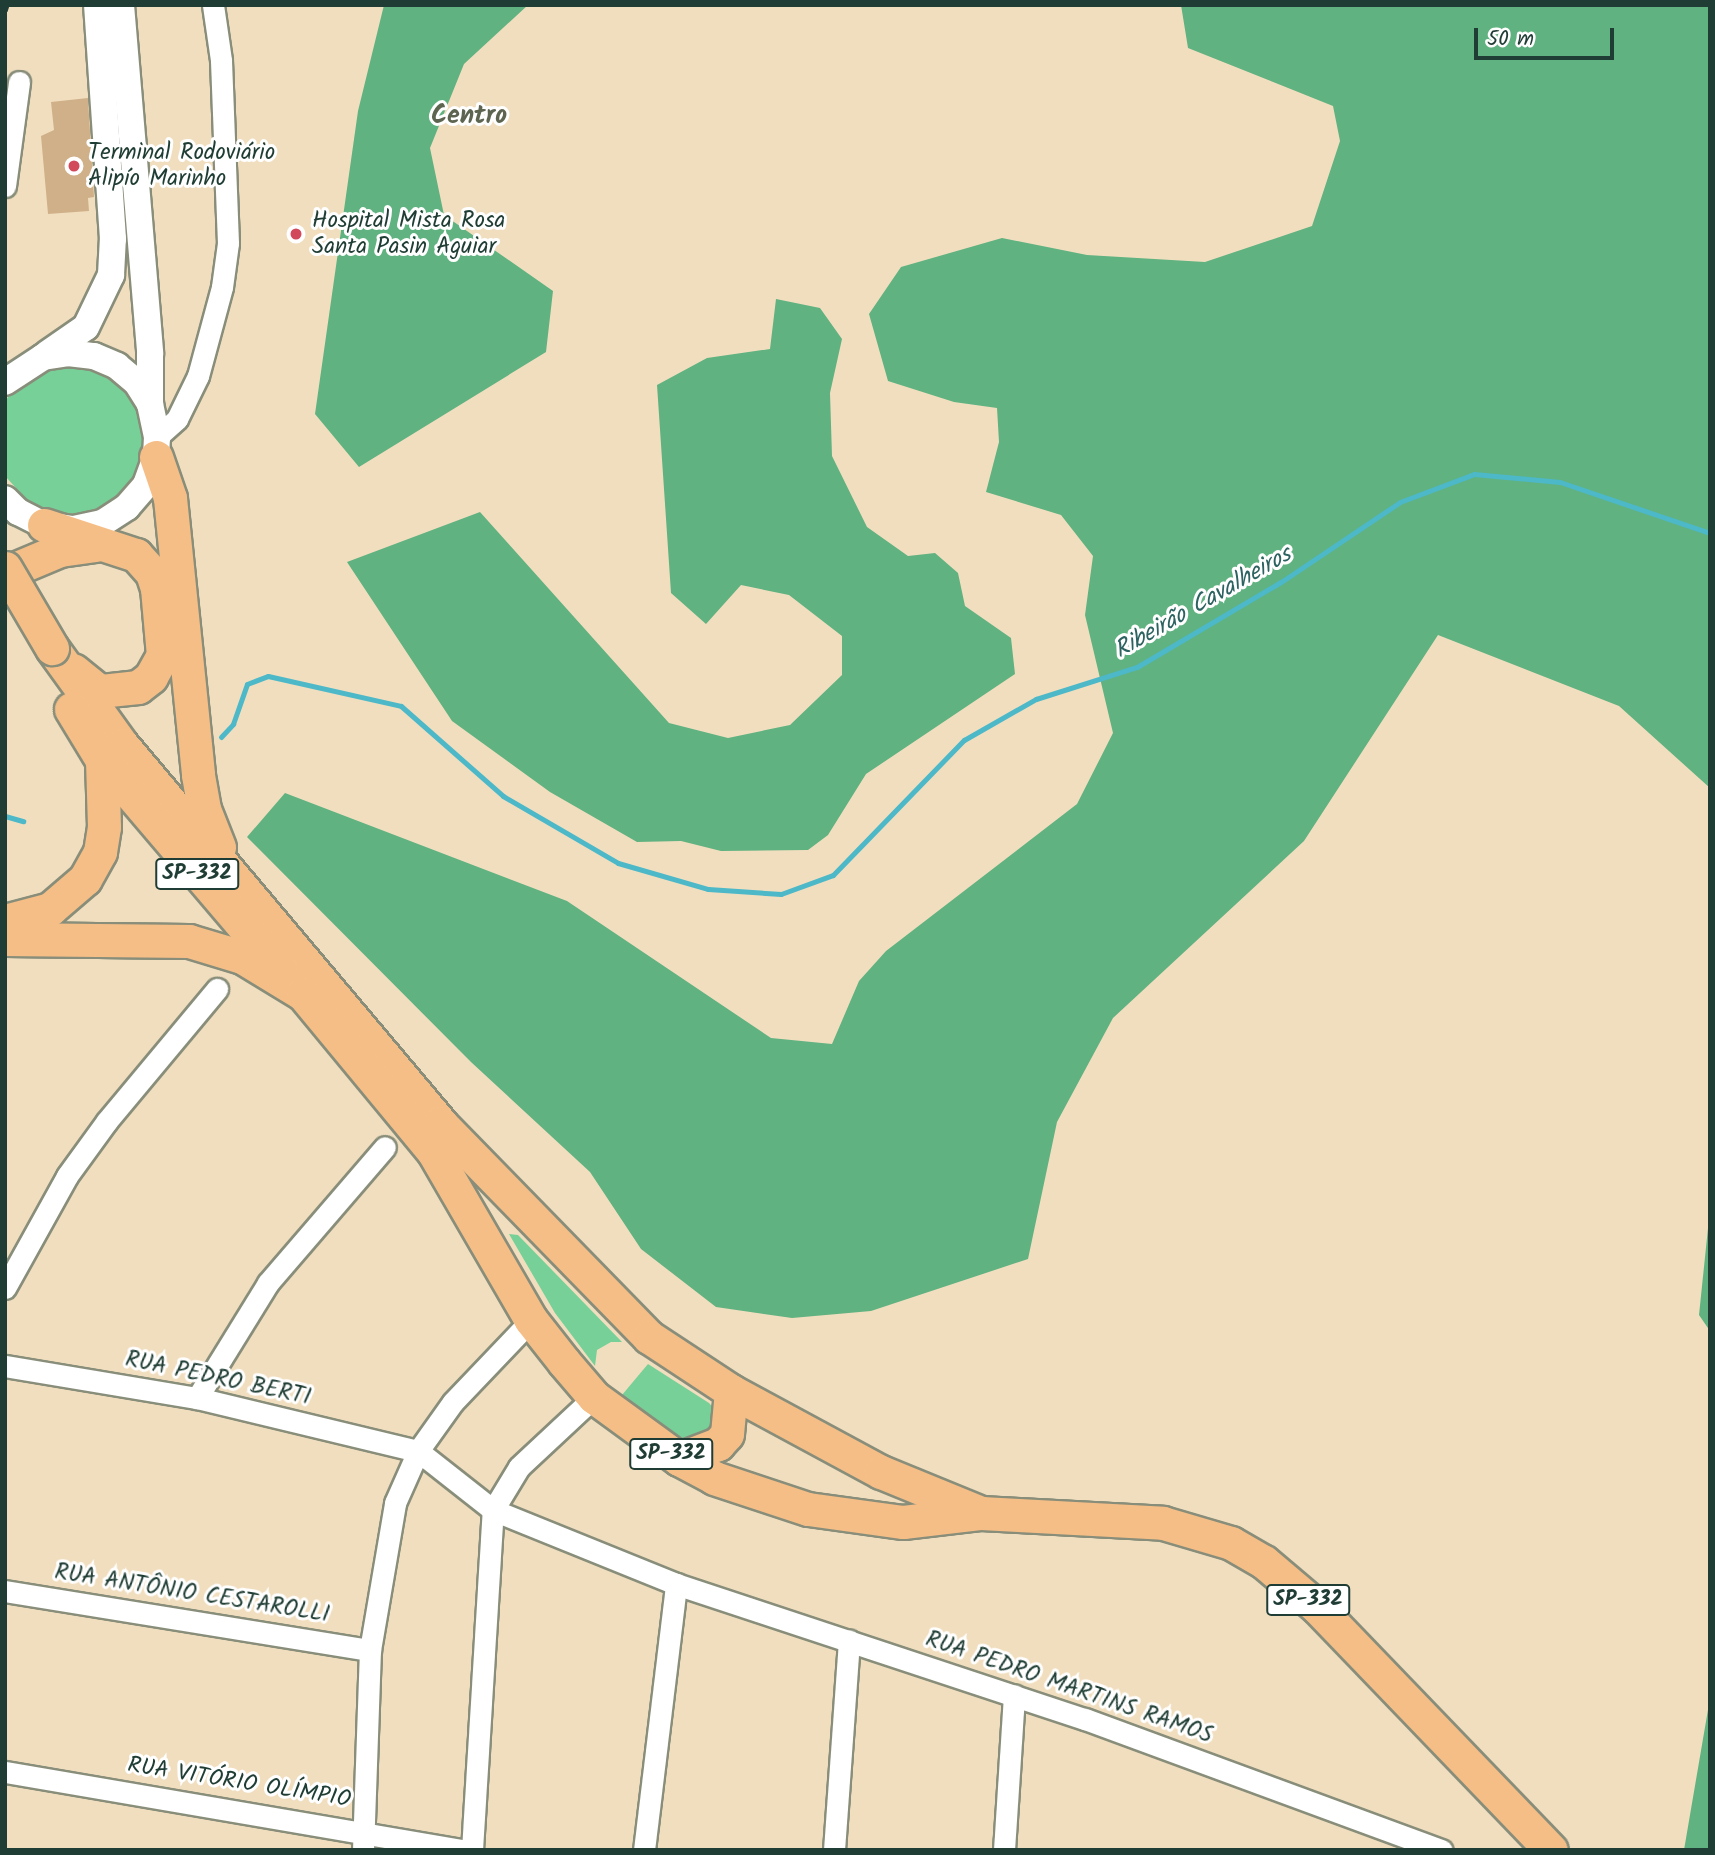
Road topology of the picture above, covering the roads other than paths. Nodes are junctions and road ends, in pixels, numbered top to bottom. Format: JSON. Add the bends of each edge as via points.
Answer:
{"nodes":[{"id":1,"x":97,"y":5,"type":"edge"},
{"id":2,"x":121,"y":5,"type":"edge"},
{"id":3,"x":214,"y":5,"type":"edge"},
{"id":4,"x":19,"y":82,"type":"dead end"},
{"id":5,"x":5,"y":186,"type":"edge"},
{"id":6,"x":43,"y":357,"type":"junction"},
{"id":7,"x":5,"y":382,"type":"edge"},
{"id":8,"x":150,"y":404,"type":"junction"},
{"id":9,"x":157,"y":447,"type":"junction"},
{"id":10,"x":5,"y":499,"type":"edge"},
{"id":11,"x":79,"y":536,"type":"junction"},
{"id":12,"x":5,"y":570,"type":"edge"},
{"id":13,"x":5,"y":599,"type":"edge"},
{"id":14,"x":52,"y":648,"type":"junction"},
{"id":15,"x":99,"y":755,"type":"junction"},
{"id":16,"x":239,"y":883,"type":"junction"},
{"id":17,"x":5,"y":921,"type":"edge"},
{"id":18,"x":5,"y":939,"type":"edge"},
{"id":19,"x":217,"y":989,"type":"dead end"},
{"id":20,"x":315,"y":990,"type":"junction"},
{"id":21,"x":385,"y":1147,"type":"dead end"},
{"id":22,"x":5,"y":1288,"type":"edge"},
{"id":23,"x":531,"y":1320,"type":"junction"},
{"id":24,"x":5,"y":1366,"type":"edge"},
{"id":25,"x":731,"y":1391,"type":"junction"},
{"id":26,"x":594,"y":1397,"type":"junction"},
{"id":27,"x":197,"y":1398,"type":"junction"},
{"id":28,"x":418,"y":1451,"type":"junction"},
{"id":29,"x":679,"y":1459,"type":"junction"},
{"id":30,"x":493,"y":1510,"type":"junction"},
{"id":31,"x":981,"y":1513,"type":"junction"},
{"id":32,"x":676,"y":1584,"type":"junction"},
{"id":33,"x":5,"y":1591,"type":"edge"},
{"id":34,"x":849,"y":1641,"type":"junction"},
{"id":35,"x":370,"y":1650,"type":"junction"},
{"id":36,"x":1014,"y":1695,"type":"junction"},
{"id":37,"x":5,"y":1772,"type":"edge"},
{"id":38,"x":363,"y":1840,"type":"edge"},
{"id":39,"x":463,"y":1850,"type":"edge"},
{"id":40,"x":472,"y":1850,"type":"edge"},
{"id":41,"x":643,"y":1850,"type":"edge"},
{"id":42,"x":834,"y":1850,"type":"edge"},
{"id":43,"x":1004,"y":1850,"type":"edge"},
{"id":44,"x":1442,"y":1850,"type":"edge"},
{"id":45,"x":1552,"y":1850,"type":"edge"}],
"edges":[{"from":1,"to":6,"type":"street","via":[[113,239],[111,275],[86,327]]},
{"from":2,"to":8,"type":"street","via":[[150,354]]},
{"from":3,"to":9,"type":"street","via":[[221,60],[228,243],[222,287],[191,397]]},
{"from":4,"to":5,"type":"street"},
{"from":6,"to":7,"type":"street"},
{"from":6,"to":8,"type":"street","via":[[68,352],[117,366],[137,383]]},
{"from":8,"to":9,"type":"street"},
{"from":9,"to":11,"type":"street","via":[[146,485],[127,508]]},
{"from":9,"to":16,"type":"main road","via":[[170,498],[191,734],[202,798],[213,836]]},
{"from":10,"to":11,"type":"street","via":[[18,512]]},
{"from":11,"to":12,"type":"main road"},
{"from":11,"to":14,"type":"main road","via":[[136,555],[152,573],[162,617],[158,669],[138,687],[99,691]]},
{"from":12,"to":14,"type":"main road","number":"SP-332","bridge":true},
{"from":13,"to":15,"type":"main road","number":"SP-332"},
{"from":14,"to":16,"type":"main road","number":"SP-332","via":[[107,726]]},
{"from":15,"to":17,"type":"main road","via":[[104,827],[100,852],[85,879],[50,909]]},
{"from":15,"to":20,"type":"main road","number":"SP-332"},
{"from":16,"to":20,"type":"main road","number":"SP-332"},
{"from":18,"to":20,"type":"main road","via":[[189,941],[242,957]]},
{"from":19,"to":22,"type":"street","via":[[67,1176]]},
{"from":20,"to":23,"type":"main road","number":"SP-332","via":[[433,1151]]},
{"from":20,"to":25,"type":"main road","number":"SP-332","via":[[639,1328]]},
{"from":21,"to":27,"type":"street","via":[[268,1283]]},
{"from":23,"to":26,"type":"main road","number":"SP-332"},
{"from":23,"to":28,"type":"street","via":[[453,1402]]},
{"from":24,"to":27,"type":"street","name":"RUA PEDRO BERTI"},
{"from":25,"to":29,"type":"main road","number":"SP-332","via":[[727,1434],[718,1444]]},
{"from":25,"to":31,"type":"main road","number":"SP-332","via":[[881,1472]]},
{"from":26,"to":29,"type":"main road","number":"SP-332"},
{"from":26,"to":30,"type":"street","via":[[519,1467]]},
{"from":27,"to":28,"type":"street","name":"RUA PEDRO BERTI"},
{"from":28,"to":30,"type":"street","name":"RUA PEDRO MARTINS RAMOS"},
{"from":28,"to":35,"type":"street","via":[[395,1503]]},
{"from":29,"to":31,"type":"main road","number":"SP-332","via":[[715,1478],[808,1508],[903,1522]]},
{"from":30,"to":32,"type":"street","name":"RUA PEDRO MARTINS RAMOS"},
{"from":30,"to":40,"type":"street"},
{"from":31,"to":45,"type":"main road","number":"SP-332","via":[[1164,1523],[1201,1531],[1264,1562],[1317,1607]]},
{"from":32,"to":34,"type":"street","name":"RUA PEDRO MARTINS RAMOS"},
{"from":32,"to":41,"type":"street"},
{"from":33,"to":35,"type":"street","name":"RUA ANTÔNIO CESTAROLLI"},
{"from":34,"to":36,"type":"street","name":"RUA PEDRO MARTINS RAMOS"},
{"from":34,"to":42,"type":"street"},
{"from":35,"to":38,"type":"street"},
{"from":36,"to":43,"type":"street"},
{"from":36,"to":44,"type":"street","name":"RUA PEDRO MARTINS RAMOS"},
{"from":37,"to":38,"type":"street","name":"RUA VITÓRIO OLÍMPIO"},
{"from":38,"to":39,"type":"street","name":"RUA VITÓRIO OLÍMPIO"}]}
